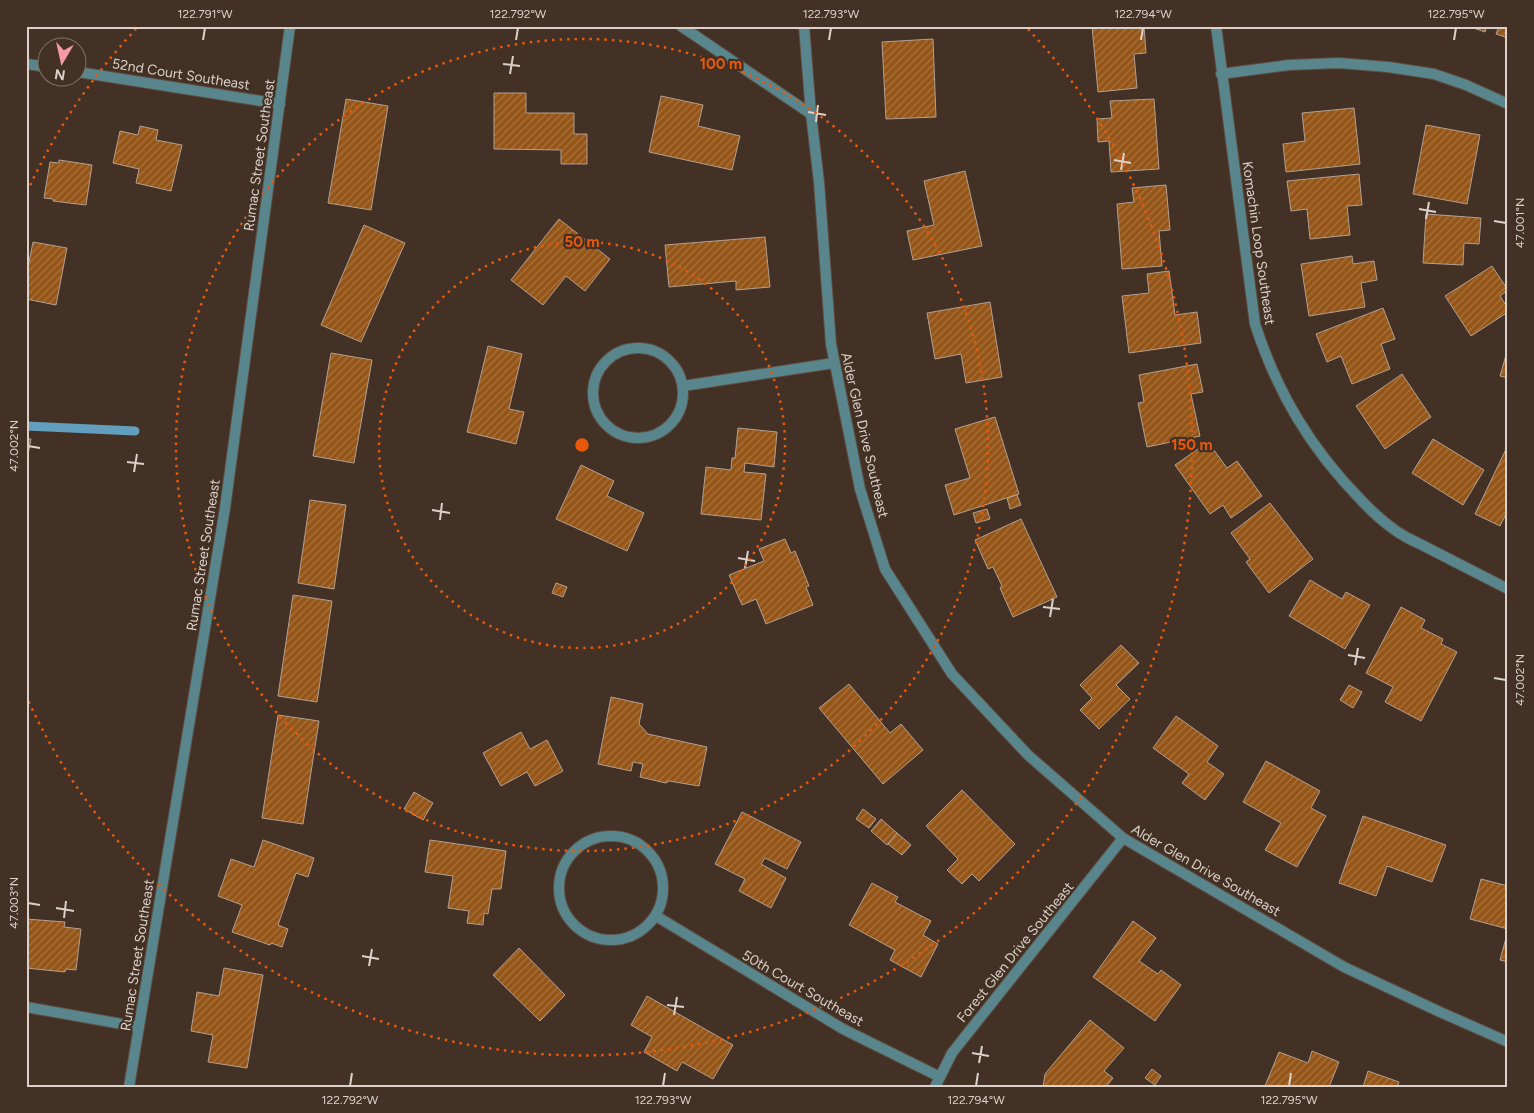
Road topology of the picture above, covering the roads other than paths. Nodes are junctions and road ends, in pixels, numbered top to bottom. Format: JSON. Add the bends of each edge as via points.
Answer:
{"nodes":[{"id":1,"x":290,"y":26,"type":"edge"},
{"id":2,"x":681,"y":26,"type":"edge"},
{"id":3,"x":804,"y":26,"type":"edge"},
{"id":4,"x":1216,"y":26,"type":"edge"},
{"id":5,"x":88,"y":74,"type":"edge"},
{"id":6,"x":1222,"y":74,"type":"junction"},
{"id":7,"x":280,"y":104,"type":"junction"},
{"id":8,"x":1508,"y":104,"type":"edge"},
{"id":9,"x":811,"y":114,"type":"junction"},
{"id":10,"x":834,"y":363,"type":"junction"},
{"id":11,"x":683,"y":386,"type":"junction"},
{"id":12,"x":1508,"y":589,"type":"edge"},
{"id":13,"x":1123,"y":838,"type":"junction"},
{"id":14,"x":656,"y":916,"type":"junction"},
{"id":15,"x":26,"y":1008,"type":"edge"},
{"id":16,"x":139,"y":1026,"type":"junction"},
{"id":17,"x":1508,"y":1042,"type":"edge"},
{"id":18,"x":938,"y":1082,"type":"edge"},
{"id":19,"x":129,"y":1087,"type":"edge"}],
"edges":[{"from":1,"to":7,"type":"street","name":"Rumac Street Southeast"},
{"from":2,"to":9,"type":"street"},
{"from":3,"to":9,"type":"street","name":"Alder Glen Drive Southeast"},
{"from":4,"to":6,"type":"street","name":"Komachin Loop Southeast"},
{"from":5,"to":7,"type":"street","name":"52nd Court Southeast"},
{"from":6,"to":8,"type":"street","via":[[1289,65],[1339,63],[1388,67],[1434,74]]},
{"from":6,"to":12,"type":"street","name":"Komachin Loop Southeast","via":[[1255,324],[1281,390],[1307,435],[1338,477],[1375,514],[1405,538]]},
{"from":7,"to":16,"type":"street","name":"Rumac Street Southeast","via":[[225,508]]},
{"from":9,"to":10,"type":"street","name":"Alder Glen Drive Southeast"},
{"from":10,"to":11,"type":"street"},
{"from":10,"to":13,"type":"street","name":"Alder Glen Drive Southeast","via":[[860,489],[885,569],[952,674],[1028,755]]},
{"from":11,"to":11,"type":"street","via":[[672,363],[662,354],[638,347],[625,349],[603,363],[593,387],[593,400],[604,423],[614,431],[639,438],[652,436],[663,431],[680,411],[684,399]]},
{"from":13,"to":17,"type":"street","name":"Alder Glen Drive Southeast","via":[[1344,967]]},
{"from":13,"to":18,"type":"street","name":"Forest Glen Drive Southeast","via":[[952,1053]]},
{"from":14,"to":14,"type":"street","via":[[662,902],[661,873],[644,848],[617,836],[602,837],[588,842],[566,861],[558,890],[561,904],[568,918],[584,933],[605,940],[620,940],[634,936]]},
{"from":14,"to":18,"type":"street","name":"50th Court Southeast","via":[[842,1029]]},
{"from":15,"to":16,"type":"street"},
{"from":16,"to":19,"type":"street","name":"Rumac Street Southeast"}]}
